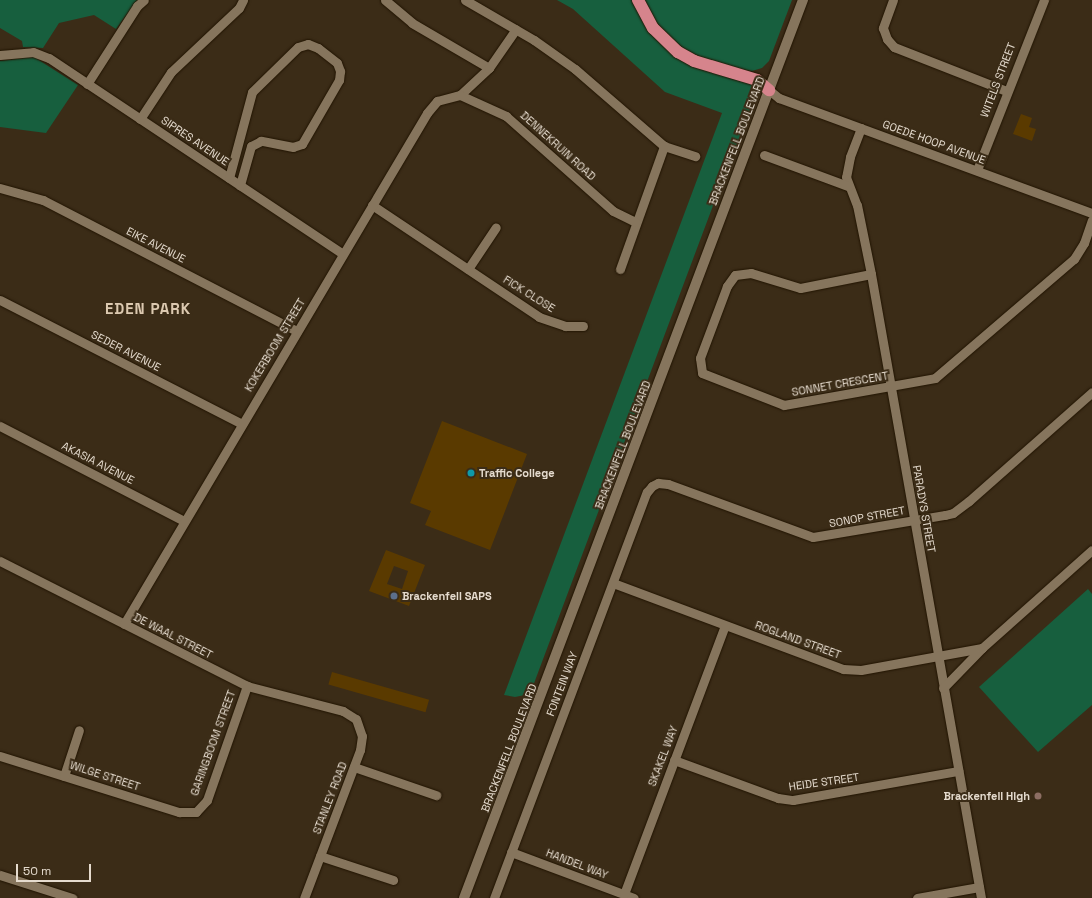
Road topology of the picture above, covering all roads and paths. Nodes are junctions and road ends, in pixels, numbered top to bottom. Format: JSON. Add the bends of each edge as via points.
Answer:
{"nodes":[{"id":1,"x":144,"y":0,"type":"edge"},
{"id":2,"x":243,"y":0,"type":"edge"},
{"id":3,"x":385,"y":0,"type":"edge"},
{"id":4,"x":465,"y":0,"type":"edge"},
{"id":5,"x":638,"y":0,"type":"edge"},
{"id":6,"x":804,"y":0,"type":"edge"},
{"id":7,"x":893,"y":0,"type":"edge"},
{"id":8,"x":1044,"y":0,"type":"edge"},
{"id":9,"x":516,"y":29,"type":"junction"},
{"id":10,"x":0,"y":55,"type":"edge"},
{"id":11,"x":489,"y":68,"type":"junction"},
{"id":12,"x":87,"y":84,"type":"junction"},
{"id":13,"x":769,"y":90,"type":"junction"},
{"id":14,"x":1006,"y":91,"type":"junction"},
{"id":15,"x":460,"y":95,"type":"junction"},
{"id":16,"x":140,"y":119,"type":"junction"},
{"id":17,"x":861,"y":128,"type":"junction"},
{"id":18,"x":664,"y":146,"type":"junction"},
{"id":19,"x":764,"y":155,"type":"dead end"},
{"id":20,"x":695,"y":156,"type":"dead end"},
{"id":21,"x":977,"y":170,"type":"junction"},
{"id":22,"x":229,"y":178,"type":"junction"},
{"id":23,"x":240,"y":185,"type":"junction"},
{"id":24,"x":848,"y":186,"type":"junction"},
{"id":25,"x":0,"y":188,"type":"edge"},
{"id":26,"x":372,"y":206,"type":"junction"},
{"id":27,"x":1092,"y":214,"type":"edge"},
{"id":28,"x":1092,"y":220,"type":"edge"},
{"id":29,"x":636,"y":222,"type":"junction"},
{"id":30,"x":496,"y":227,"type":"dead end"},
{"id":31,"x":343,"y":254,"type":"junction"},
{"id":32,"x":468,"y":269,"type":"junction"},
{"id":33,"x":620,"y":269,"type":"dead end"},
{"id":34,"x":871,"y":274,"type":"junction"},
{"id":35,"x":0,"y":300,"type":"edge"},
{"id":36,"x":583,"y":326,"type":"dead end"},
{"id":37,"x":297,"y":331,"type":"junction"},
{"id":38,"x":890,"y":387,"type":"junction"},
{"id":39,"x":1092,"y":392,"type":"edge"},
{"id":40,"x":242,"y":424,"type":"junction"},
{"id":41,"x":0,"y":426,"type":"edge"},
{"id":42,"x":658,"y":483,"type":"joint"},
{"id":43,"x":184,"y":521,"type":"junction"},
{"id":44,"x":914,"y":521,"type":"junction"},
{"id":45,"x":1092,"y":550,"type":"edge"},
{"id":46,"x":1,"y":564,"type":"edge"},
{"id":47,"x":613,"y":583,"type":"junction"},
{"id":48,"x":124,"y":624,"type":"junction"},
{"id":49,"x":725,"y":626,"type":"junction"},
{"id":50,"x":982,"y":648,"type":"junction"},
{"id":51,"x":938,"y":655,"type":"junction"},
{"id":52,"x":246,"y":686,"type":"junction"},
{"id":53,"x":943,"y":688,"type":"junction"},
{"id":54,"x":343,"y":711,"type":"joint"},
{"id":55,"x":79,"y":730,"type":"dead end"},
{"id":56,"x":0,"y":756,"type":"edge"},
{"id":57,"x":674,"y":760,"type":"junction"},
{"id":58,"x":354,"y":767,"type":"junction"},
{"id":59,"x":958,"y":772,"type":"junction"},
{"id":60,"x":64,"y":776,"type":"junction"},
{"id":61,"x":436,"y":795,"type":"dead end"},
{"id":62,"x":201,"y":808,"type":"joint"},
{"id":63,"x":511,"y":852,"type":"junction"},
{"id":64,"x":320,"y":856,"type":"junction"},
{"id":65,"x":0,"y":875,"type":"edge"},
{"id":66,"x":393,"y":880,"type":"dead end"},
{"id":67,"x":979,"y":887,"type":"junction"},
{"id":68,"x":624,"y":894,"type":"junction"},
{"id":69,"x":72,"y":898,"type":"edge"},
{"id":70,"x":304,"y":898,"type":"edge"},
{"id":71,"x":464,"y":898,"type":"edge"},
{"id":72,"x":494,"y":898,"type":"edge"},
{"id":73,"x":634,"y":898,"type":"edge"},
{"id":74,"x":917,"y":898,"type":"edge"},
{"id":75,"x":981,"y":898,"type":"edge"}],
"edges":[{"from":1,"to":12,"type":"street","via":[[137,6]]},
{"from":2,"to":16,"type":"street","via":[[239,8],[171,72]]},
{"from":3,"to":11,"type":"street","via":[[412,23]]},
{"from":4,"to":9,"type":"street"},
{"from":5,"to":13,"type":"highway","via":[[653,28],[678,52],[706,66],[757,80]]},
{"from":6,"to":13,"type":"street","name":"BRACKENFELL BOULEVARD"},
{"from":7,"to":14,"type":"street","via":[[883,28],[887,39],[894,47]]},
{"from":8,"to":14,"type":"street","name":"WITELS STREET"},
{"from":9,"to":11,"type":"street"},
{"from":9,"to":18,"type":"street","via":[[583,76],[635,124]]},
{"from":10,"to":12,"type":"street","name":"SIPRES AVENUE","via":[[33,52],[49,58]]},
{"from":11,"to":15,"type":"street"},
{"from":12,"to":16,"type":"street","name":"SIPRES AVENUE"},
{"from":13,"to":17,"type":"street","name":"GOEDE HOOP AVENUE","via":[[779,98]]},
{"from":13,"to":71,"type":"street","name":"BRACKENFELL BOULEVARD"},
{"from":14,"to":21,"type":"street","name":"WITELS STREET"},
{"from":15,"to":26,"type":"street","name":"KOKERBOOM STREET","via":[[442,98],[431,106]]},
{"from":15,"to":29,"type":"street","name":"DENNEKRUIN ROAD","via":[[506,116],[613,211]]},
{"from":16,"to":22,"type":"street","name":"SIPRES AVENUE"},
{"from":17,"to":21,"type":"street","name":"GOEDE HOOP AVENUE"},
{"from":17,"to":24,"type":"street","name":"PARADYS STREET","via":[[850,157],[846,178]]},
{"from":18,"to":20,"type":"street"},
{"from":18,"to":29,"type":"street"},
{"from":19,"to":24,"type":"street"},
{"from":21,"to":27,"type":"street","name":"GOEDE HOOP AVENUE"},
{"from":22,"to":23,"type":"street","name":"SIPRES AVENUE"},
{"from":22,"to":23,"type":"street","via":[[252,92],[298,47],[308,44],[318,48],[337,63],[340,71],[339,80],[302,144],[292,147],[261,141],[251,146]]},
{"from":23,"to":31,"type":"street","name":"SIPRES AVENUE"},
{"from":24,"to":34,"type":"street","name":"PARADYS STREET","via":[[858,205]]},
{"from":25,"to":37,"type":"street","name":"EIKE AVENUE","via":[[43,200]]},
{"from":26,"to":31,"type":"street","name":"KOKERBOOM STREET"},
{"from":26,"to":32,"type":"street","name":"FICK CLOSE"},
{"from":28,"to":38,"type":"street","name":"SONNET CRESCENT","via":[[1084,243],[1074,259],[953,365],[935,378]]},
{"from":29,"to":33,"type":"street"},
{"from":30,"to":32,"type":"street"},
{"from":31,"to":37,"type":"street","name":"KOKERBOOM STREET"},
{"from":32,"to":36,"type":"street","name":"FICK CLOSE","via":[[539,317],[565,326]]},
{"from":34,"to":38,"type":"street","name":"PARADYS STREET"},
{"from":34,"to":38,"type":"street","name":"SONNET CRESCENT","via":[[800,288],[751,273],[735,275],[727,286],[699,364],[702,373],[708,377],[784,405]]},
{"from":35,"to":40,"type":"street","name":"SEDER AVENUE"},
{"from":37,"to":40,"type":"street","name":"KOKERBOOM STREET"},
{"from":38,"to":44,"type":"street","name":"PARADYS STREET"},
{"from":39,"to":44,"type":"street","name":"SONOP STREET","via":[[959,509],[945,515]]},
{"from":40,"to":43,"type":"street","name":"KOKERBOOM STREET"},
{"from":41,"to":43,"type":"street","name":"AKASIA AVENUE"},
{"from":42,"to":44,"type":"street","name":"SONOP STREET","via":[[678,487],[813,537]]},
{"from":42,"to":47,"type":"street","name":"FONTEIN WAY","via":[[647,492]]},
{"from":43,"to":48,"type":"street","name":"KOKERBOOM STREET"},
{"from":44,"to":51,"type":"street","name":"PARADYS STREET"},
{"from":45,"to":50,"type":"street"},
{"from":46,"to":48,"type":"street","name":"DE WAAL STREET"},
{"from":47,"to":49,"type":"street","name":"ROGLAND STREET"},
{"from":47,"to":63,"type":"street","name":"FONTEIN WAY"},
{"from":48,"to":52,"type":"street","name":"DE WAAL STREET"},
{"from":49,"to":51,"type":"street","name":"ROGLAND STREET","via":[[830,665],[852,670]]},
{"from":49,"to":57,"type":"street","name":"SKAKEL WAY"},
{"from":50,"to":51,"type":"street","name":"ROGLAND STREET"},
{"from":50,"to":53,"type":"street"},
{"from":51,"to":53,"type":"street","name":"PARADYS STREET"},
{"from":52,"to":54,"type":"street","name":"DE WAAL STREET"},
{"from":52,"to":62,"type":"street","name":"GARINGBOOM STREET","via":[[207,800]]},
{"from":53,"to":59,"type":"street","name":"PARADYS STREET"},
{"from":54,"to":58,"type":"street","name":"STANLEY ROAD","via":[[356,719],[361,731],[362,742]]},
{"from":55,"to":60,"type":"street"},
{"from":56,"to":60,"type":"street","name":"WILGE STREET"},
{"from":57,"to":59,"type":"street","name":"HEIDE STREET","via":[[778,798],[793,800]]},
{"from":57,"to":68,"type":"street","name":"SKAKEL WAY"},
{"from":58,"to":61,"type":"street"},
{"from":58,"to":64,"type":"street","name":"STANLEY ROAD"},
{"from":59,"to":67,"type":"street","name":"PARADYS STREET"},
{"from":60,"to":62,"type":"street","name":"WILGE STREET","via":[[179,812],[188,814]]},
{"from":63,"to":68,"type":"street","name":"HANDEL WAY"},
{"from":63,"to":72,"type":"street","name":"FONTEIN WAY"},
{"from":64,"to":66,"type":"street"},
{"from":64,"to":70,"type":"street","name":"STANLEY ROAD"},
{"from":65,"to":69,"type":"street"},
{"from":67,"to":74,"type":"street"},
{"from":67,"to":75,"type":"street","name":"PARADYS STREET"},
{"from":68,"to":73,"type":"street","name":"HANDEL WAY"}]}
